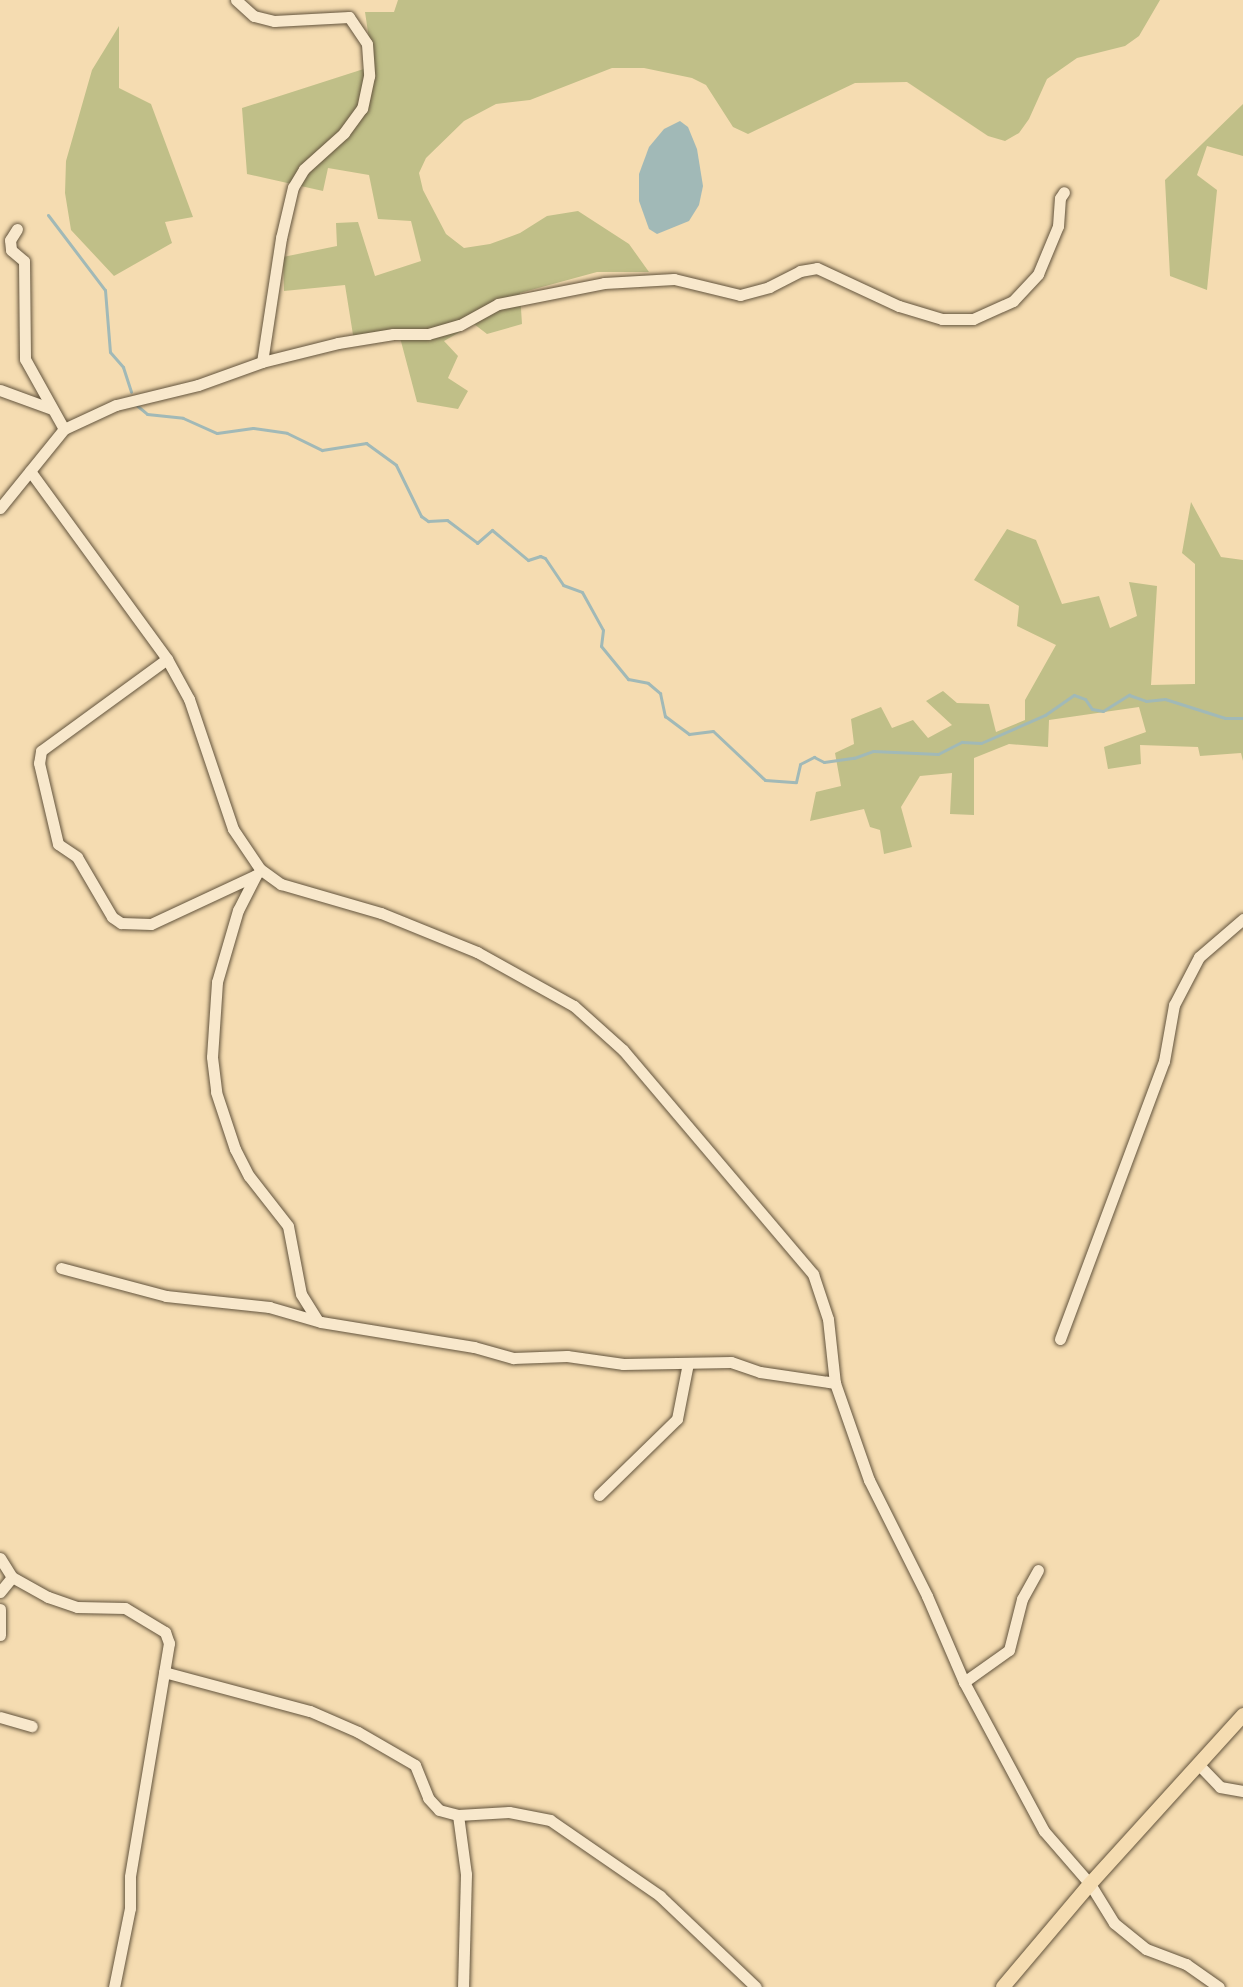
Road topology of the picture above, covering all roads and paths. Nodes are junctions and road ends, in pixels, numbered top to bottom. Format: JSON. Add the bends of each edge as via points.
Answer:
{"nodes":[{"id":1,"x":236,"y":0,"type":"edge"},
{"id":2,"x":1064,"y":192,"type":"dead end"},
{"id":3,"x":17,"y":229,"type":"dead end"},
{"id":4,"x":262,"y":362,"type":"junction"},
{"id":5,"x":0,"y":390,"type":"edge"},
{"id":6,"x":52,"y":409,"type":"junction"},
{"id":7,"x":64,"y":429,"type":"junction"},
{"id":8,"x":30,"y":471,"type":"junction"},
{"id":9,"x":0,"y":508,"type":"edge"},
{"id":10,"x":167,"y":659,"type":"junction"},
{"id":11,"x":258,"y":872,"type":"junction"},
{"id":12,"x":1243,"y":919,"type":"edge"},
{"id":13,"x":61,"y":1268,"type":"dead end"},
{"id":14,"x":321,"y":1322,"type":"junction"},
{"id":15,"x":1060,"y":1339,"type":"dead end"},
{"id":16,"x":688,"y":1363,"type":"junction"},
{"id":17,"x":835,"y":1383,"type":"junction"},
{"id":18,"x":599,"y":1495,"type":"dead end"},
{"id":19,"x":0,"y":1558,"type":"edge"},
{"id":20,"x":1038,"y":1570,"type":"dead end"},
{"id":21,"x":12,"y":1577,"type":"junction"},
{"id":22,"x":0,"y":1592,"type":"edge"},
{"id":23,"x":0,"y":1609,"type":"edge"},
{"id":24,"x":0,"y":1635,"type":"edge"},
{"id":25,"x":164,"y":1672,"type":"junction"},
{"id":26,"x":964,"y":1682,"type":"junction"},
{"id":27,"x":1243,"y":1715,"type":"edge"},
{"id":28,"x":0,"y":1717,"type":"edge"},
{"id":29,"x":32,"y":1726,"type":"dead end"},
{"id":30,"x":1199,"y":1765,"type":"junction"},
{"id":31,"x":1243,"y":1791,"type":"edge"},
{"id":32,"x":458,"y":1815,"type":"junction"},
{"id":33,"x":1090,"y":1884,"type":"junction"},
{"id":34,"x":114,"y":1987,"type":"edge"},
{"id":35,"x":463,"y":1987,"type":"edge"},
{"id":36,"x":756,"y":1987,"type":"edge"},
{"id":37,"x":1003,"y":1987,"type":"edge"},
{"id":38,"x":1219,"y":1987,"type":"edge"}],
"edges":[{"from":1,"to":4,"type":"street","via":[[254,16],[274,21],[349,17],[367,44],[369,76],[362,108],[293,187]]},
{"from":2,"to":4,"type":"street","via":[[1058,226],[1038,274],[1013,301],[973,319],[942,319],[899,306],[817,268],[740,295],[648,278],[498,304],[460,325],[428,334],[338,343]]},
{"from":3,"to":6,"type":"street","via":[[10,240],[11,250],[24,261],[25,359]]},
{"from":4,"to":7,"type":"street","via":[[116,405]]},
{"from":5,"to":6,"type":"street"},
{"from":6,"to":7,"type":"street"},
{"from":7,"to":8,"type":"street"},
{"from":8,"to":9,"type":"street"},
{"from":8,"to":10,"type":"street"},
{"from":10,"to":11,"type":"street","via":[[189,699],[233,829]]},
{"from":10,"to":11,"type":"street","via":[[41,751],[52,830],[121,923],[151,924]]},
{"from":11,"to":14,"type":"street","via":[[238,910],[217,982],[212,1057],[216,1092],[242,1163],[288,1226],[301,1294]]},
{"from":11,"to":17,"type":"street","via":[[477,952],[594,1020],[813,1274],[828,1319]]},
{"from":12,"to":15,"type":"street","via":[[1199,957],[1174,1005],[1164,1061]]},
{"from":13,"to":14,"type":"street","via":[[166,1296],[269,1307]]},
{"from":14,"to":16,"type":"street","via":[[513,1358]]},
{"from":16,"to":17,"type":"street","via":[[731,1362],[760,1372]]},
{"from":16,"to":18,"type":"street","via":[[677,1419]]},
{"from":17,"to":26,"type":"street","via":[[869,1480]]},
{"from":19,"to":21,"type":"street"},
{"from":20,"to":26,"type":"street","via":[[1022,1599],[1009,1650]]},
{"from":21,"to":22,"type":"street"},
{"from":21,"to":25,"type":"street","via":[[77,1607],[125,1608],[151,1622],[165,1632],[169,1643]]},
{"from":23,"to":24,"type":"street"},
{"from":25,"to":32,"type":"street","via":[[310,1711],[358,1732],[415,1765],[428,1798],[439,1810]]},
{"from":25,"to":34,"type":"street"},
{"from":26,"to":33,"type":"street","via":[[1044,1831]]},
{"from":27,"to":30,"type":"main road"},
{"from":28,"to":29,"type":"street"},
{"from":30,"to":31,"type":"street","via":[[1220,1787]]},
{"from":30,"to":33,"type":"main road"},
{"from":32,"to":35,"type":"street","via":[[466,1874]]},
{"from":32,"to":36,"type":"street","via":[[509,1812],[550,1820],[660,1896]]},
{"from":33,"to":37,"type":"main road"},
{"from":33,"to":38,"type":"street","via":[[1114,1923],[1146,1949],[1186,1964]]}]}
